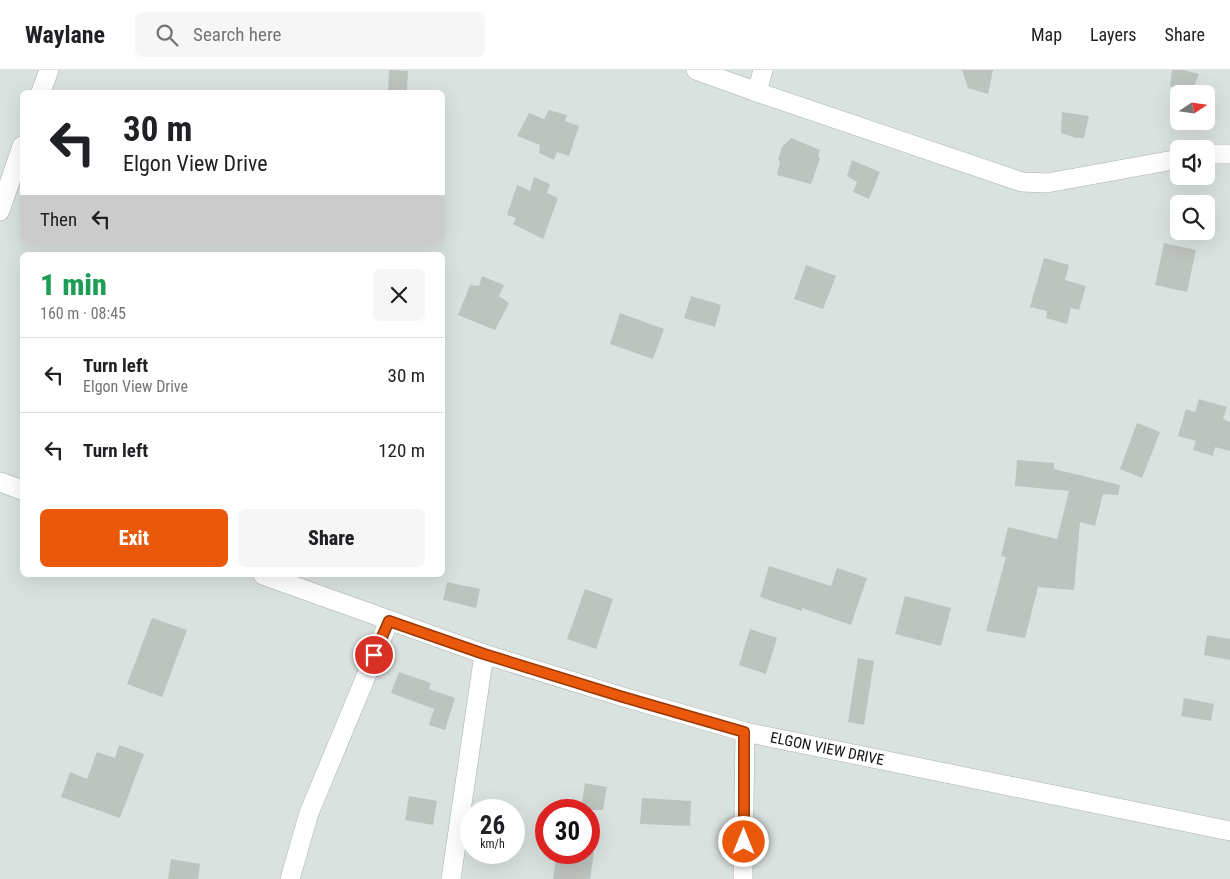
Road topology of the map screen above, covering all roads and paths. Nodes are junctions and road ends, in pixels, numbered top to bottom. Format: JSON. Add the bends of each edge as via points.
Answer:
{"nodes":[{"id":1,"x":49,"y":70,"type":"edge"},
{"id":2,"x":696,"y":70,"type":"edge"},
{"id":3,"x":763,"y":70,"type":"edge"},
{"id":4,"x":42,"y":90,"type":"edge"},
{"id":5,"x":757,"y":92,"type":"junction"},
{"id":6,"x":20,"y":152,"type":"edge"},
{"id":7,"x":1215,"y":154,"type":"edge"},
{"id":8,"x":1230,"y":154,"type":"edge"},
{"id":9,"x":1170,"y":161,"type":"edge"},
{"id":10,"x":0,"y":211,"type":"edge"},
{"id":11,"x":0,"y":482,"type":"edge"},
{"id":12,"x":20,"y":489,"type":"edge"},
{"id":13,"x":268,"y":577,"type":"edge"},
{"id":14,"x":389,"y":621,"type":"junction"},
{"id":15,"x":484,"y":654,"type":"junction"},
{"id":16,"x":744,"y":732,"type":"junction"},
{"id":17,"x":1230,"y":831,"type":"edge"},
{"id":18,"x":290,"y":879,"type":"edge"},
{"id":19,"x":451,"y":879,"type":"edge"},
{"id":20,"x":743,"y":879,"type":"edge"}],
"edges":[{"from":1,"to":4,"type":"street"},
{"from":2,"to":5,"type":"street"},
{"from":3,"to":5,"type":"street"},
{"from":5,"to":9,"type":"street","via":[[1022,182],[1047,183]]},
{"from":6,"to":10,"type":"street"},
{"from":7,"to":8,"type":"street"},
{"from":11,"to":12,"type":"street"},
{"from":13,"to":14,"type":"street","name":"ELGON VIEW DRIVE"},
{"from":14,"to":15,"type":"street","name":"ELGON VIEW DRIVE"},
{"from":14,"to":18,"type":"street","via":[[309,814]]},
{"from":15,"to":16,"type":"street","name":"ELGON VIEW DRIVE"},
{"from":15,"to":19,"type":"street"},
{"from":16,"to":17,"type":"street","name":"ELGON VIEW DRIVE"},
{"from":16,"to":20,"type":"street"}]}
